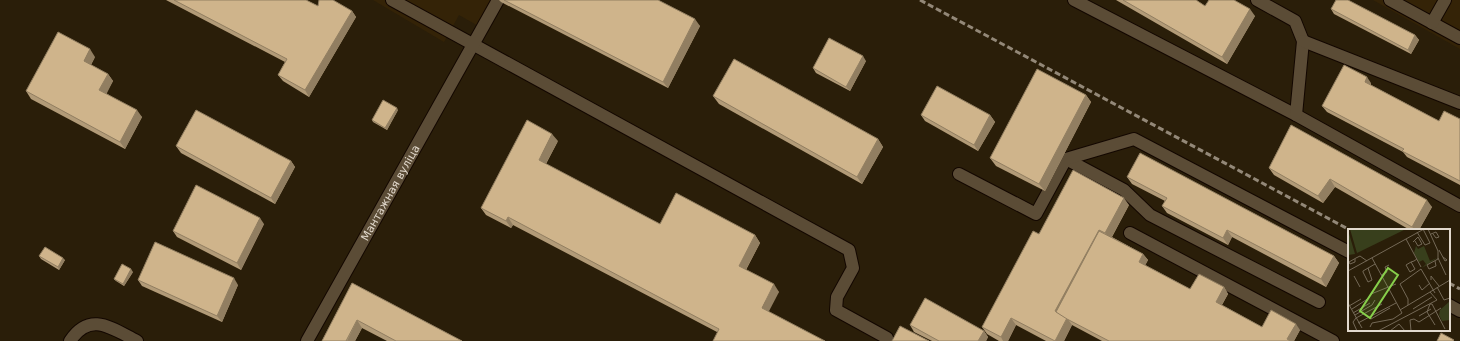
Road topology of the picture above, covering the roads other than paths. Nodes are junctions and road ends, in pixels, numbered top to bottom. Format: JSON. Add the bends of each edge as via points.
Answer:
{"nodes":[{"id":1,"x":392,"y":0,"type":"edge"},
{"id":2,"x":498,"y":0,"type":"edge"},
{"id":3,"x":1074,"y":0,"type":"edge"},
{"id":4,"x":1257,"y":0,"type":"edge"},
{"id":5,"x":1390,"y":0,"type":"edge"},
{"id":6,"x":1445,"y":0,"type":"edge"},
{"id":7,"x":1432,"y":23,"type":"junction"},
{"id":8,"x":1460,"y":38,"type":"edge"},
{"id":9,"x":1303,"y":41,"type":"junction"},
{"id":10,"x":472,"y":45,"type":"junction"},
{"id":11,"x":1460,"y":103,"type":"edge"},
{"id":12,"x":1296,"y":115,"type":"junction"},
{"id":13,"x":1066,"y":158,"type":"junction"},
{"id":14,"x":959,"y":174,"type":"dead end"},
{"id":15,"x":1460,"y":206,"type":"edge"},
{"id":16,"x":1130,"y":233,"type":"dead end"},
{"id":17,"x":1348,"y":251,"type":"edge"},
{"id":18,"x":1319,"y":302,"type":"dead end"},
{"id":19,"x":1450,"y":306,"type":"edge"},
{"id":20,"x":1460,"y":311,"type":"edge"},
{"id":21,"x":886,"y":338,"type":"dead end"},
{"id":22,"x":70,"y":341,"type":"edge"},
{"id":23,"x":136,"y":341,"type":"edge"},
{"id":24,"x":308,"y":341,"type":"edge"},
{"id":25,"x":1333,"y":341,"type":"edge"}],
"edges":[{"from":1,"to":10,"type":"street"},
{"from":2,"to":10,"type":"street","name":"Мантажная вуліца"},
{"from":3,"to":12,"type":"street"},
{"from":4,"to":9,"type":"street","via":[[1295,21]]},
{"from":5,"to":7,"type":"street"},
{"from":6,"to":7,"type":"street"},
{"from":7,"to":8,"type":"street"},
{"from":9,"to":11,"type":"street"},
{"from":9,"to":12,"type":"street"},
{"from":10,"to":21,"type":"street","via":[[849,250],[853,268],[837,297],[836,310]]},
{"from":10,"to":24,"type":"street","name":"Мантажная вуліца"},
{"from":12,"to":15,"type":"street"},
{"from":13,"to":14,"type":"street","via":[[1036,214]]},
{"from":13,"to":17,"type":"street","via":[[1134,139]]},
{"from":13,"to":18,"type":"street","via":[[1124,190],[1150,215]]},
{"from":16,"to":25,"type":"street"},
{"from":19,"to":20,"type":"street"},
{"from":22,"to":23,"type":"street","via":[[83,327],[95,323],[110,327]]}]}
